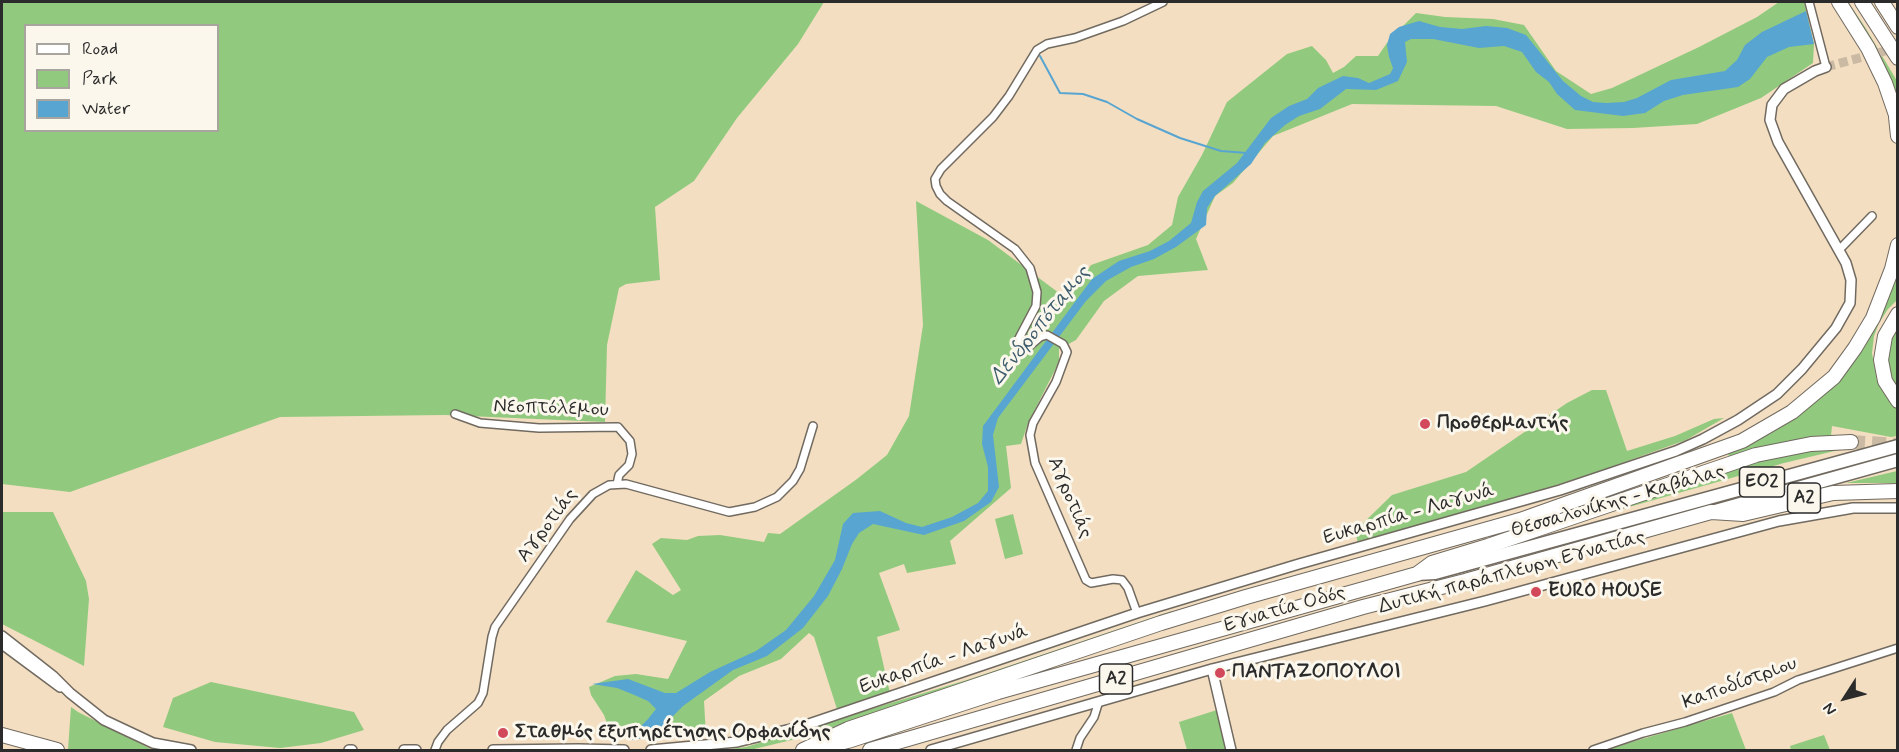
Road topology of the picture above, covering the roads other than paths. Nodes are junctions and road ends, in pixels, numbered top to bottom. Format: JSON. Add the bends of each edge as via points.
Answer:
{"nodes":[{"id":1,"x":1163,"y":2,"type":"edge"},
{"id":2,"x":1809,"y":2,"type":"edge"},
{"id":3,"x":1839,"y":2,"type":"edge"},
{"id":4,"x":1862,"y":2,"type":"edge"},
{"id":5,"x":1882,"y":2,"type":"edge"},
{"id":6,"x":1888,"y":2,"type":"edge"},
{"id":7,"x":1898,"y":16,"type":"edge"},
{"id":8,"x":1898,"y":27,"type":"edge"},
{"id":9,"x":1898,"y":58,"type":"edge"},
{"id":10,"x":1826,"y":67,"type":"joint"},
{"id":11,"x":1897,"y":119,"type":"edge"},
{"id":12,"x":1898,"y":136,"type":"edge"},
{"id":13,"x":1872,"y":216,"type":"dead end"},
{"id":14,"x":1898,"y":245,"type":"edge"},
{"id":15,"x":1839,"y":250,"type":"junction"},
{"id":16,"x":1898,"y":314,"type":"edge"},
{"id":17,"x":1898,"y":400,"type":"edge"},
{"id":18,"x":455,"y":414,"type":"dead end"},
{"id":19,"x":813,"y":426,"type":"dead end"},
{"id":20,"x":1851,"y":442,"type":"tunnel mouth"},
{"id":21,"x":1898,"y":446,"type":"edge"},
{"id":22,"x":1898,"y":460,"type":"edge"},
{"id":23,"x":617,"y":484,"type":"junction"},
{"id":24,"x":1898,"y":491,"type":"edge"},
{"id":25,"x":1898,"y":508,"type":"edge"},
{"id":26,"x":1712,"y":512,"type":"junction"},
{"id":27,"x":1417,"y":574,"type":"junction"},
{"id":28,"x":1137,"y":613,"type":"junction"},
{"id":29,"x":2,"y":636,"type":"edge"},
{"id":30,"x":2,"y":644,"type":"edge"},
{"id":31,"x":1898,"y":648,"type":"edge"},
{"id":32,"x":1212,"y":669,"type":"junction"},
{"id":33,"x":70,"y":693,"type":"junction"},
{"id":34,"x":1099,"y":701,"type":"junction"},
{"id":35,"x":2,"y":735,"type":"edge"},
{"id":36,"x":57,"y":750,"type":"edge"},
{"id":37,"x":191,"y":750,"type":"edge"},
{"id":38,"x":405,"y":750,"type":"edge"},
{"id":39,"x":416,"y":750,"type":"edge"},
{"id":40,"x":435,"y":750,"type":"edge"},
{"id":41,"x":494,"y":750,"type":"edge"},
{"id":42,"x":624,"y":750,"type":"edge"},
{"id":43,"x":651,"y":750,"type":"edge"},
{"id":44,"x":803,"y":750,"type":"edge"},
{"id":45,"x":808,"y":750,"type":"edge"},
{"id":46,"x":870,"y":750,"type":"edge"},
{"id":47,"x":931,"y":750,"type":"edge"},
{"id":48,"x":1076,"y":750,"type":"edge"},
{"id":49,"x":1231,"y":750,"type":"edge"},
{"id":50,"x":1593,"y":750,"type":"edge"}],
"edges":[{"from":1,"to":28,"type":"street","name":"Αγροτιάς","via":[[1122,21],[1037,50],[993,117],[935,179],[940,194],[1015,249],[1030,268],[1037,292],[1036,306],[1017,342],[1019,347],[1026,349],[1047,335],[1063,344],[1067,352],[1056,382],[1033,423],[1030,435],[1035,463],[1086,580],[1091,583],[1121,579]]},
{"from":2,"to":10,"type":"street"},
{"from":3,"to":11,"type":"highway","via":[[1881,74]]},
{"from":4,"to":9,"type":"highway"},
{"from":5,"to":8,"type":"highway"},
{"from":6,"to":7,"type":"highway"},
{"from":10,"to":15,"type":"street","name":"Ευκαρπία - Λαγυνά","via":[[1784,90],[1772,105],[1770,120],[1778,142]]},
{"from":11,"to":12,"type":"highway"},
{"from":13,"to":15,"type":"street"},
{"from":14,"to":44,"type":"highway","via":[[1875,312],[1834,377],[1792,412],[1742,441],[1521,520],[1150,626],[858,725]]},
{"from":15,"to":28,"type":"street","name":"Ευκαρπία - Λαγυνά","via":[[1850,274],[1852,294],[1849,308],[1836,328],[1777,394],[1703,439],[1549,494]]},
{"from":16,"to":17,"type":"highway","via":[[1885,336],[1881,360],[1885,381]]},
{"from":18,"to":23,"type":"street","name":"Νεοπτόλεμου","via":[[480,423],[539,428],[618,427],[630,441],[632,454]]},
{"from":19,"to":23,"type":"street","via":[[793,481],[777,497],[755,507],[729,512]]},
{"from":20,"to":27,"type":"highway","number":"Α2","via":[[1793,446],[1735,461],[1432,563]]},
{"from":21,"to":27,"type":"highway","name":"Θεσσαλονίκης - Καβάλας","number":"ΕΟ2","via":[[1435,573]]},
{"from":22,"to":26,"type":"highway","name":"Θεσσαλονίκης - Καβάλας","number":"ΕΟ2"},
{"from":23,"to":40,"type":"street","name":"Αγροτιάς","via":[[601,488],[583,502],[500,621],[492,637],[487,676],[478,703],[447,730]]},
{"from":24,"to":26,"type":"highway","number":"Α2","via":[[1833,493],[1743,514]]},
{"from":25,"to":32,"type":"street","name":"Δυτική παράπλευρη Εγνατίας","via":[[1819,513]]},
{"from":26,"to":46,"type":"highway","name":"Εγνατία Οδός","number":"Α2","via":[[1363,607]]},
{"from":27,"to":45,"type":"highway","name":"Εγνατία Οδός","number":"Α2"},
{"from":28,"to":43,"type":"street","name":"Ευκαρπία - Λαγυνά","via":[[803,726],[737,742]]},
{"from":29,"to":33,"type":"street"},
{"from":30,"to":33,"type":"street"},
{"from":31,"to":50,"type":"street","name":"Καποδίστριου"},
{"from":32,"to":34,"type":"street","name":"Δυτική παράπλευρη Εγνατίας"},
{"from":32,"to":49,"type":"street"},
{"from":33,"to":37,"type":"street","via":[[117,728],[153,743]]},
{"from":34,"to":47,"type":"street","name":"Δυτική παράπλευρη Εγνατίας"},
{"from":34,"to":48,"type":"street"},
{"from":35,"to":36,"type":"highway"},
{"from":38,"to":39,"type":"street"},
{"from":41,"to":42,"type":"street"}]}
